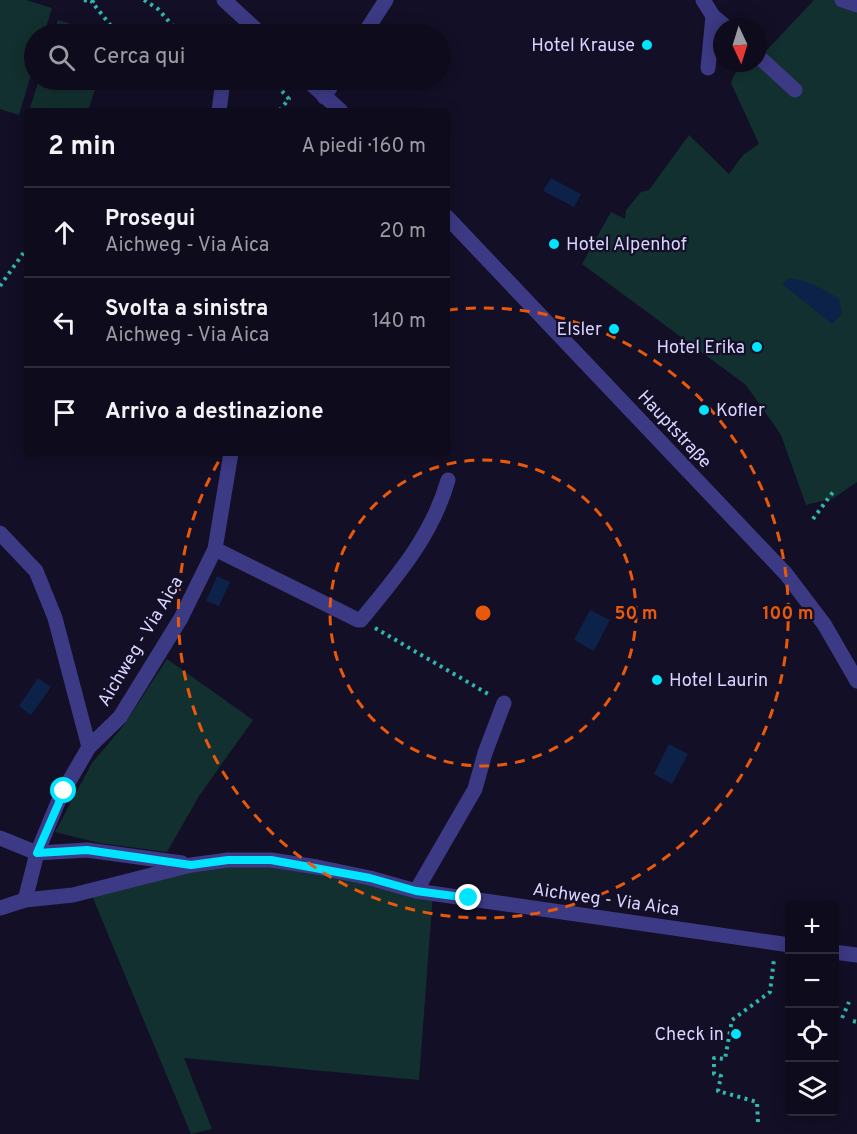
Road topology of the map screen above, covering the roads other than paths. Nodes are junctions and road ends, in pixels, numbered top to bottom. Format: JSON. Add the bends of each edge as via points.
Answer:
{"nodes":[{"id":1,"x":224,"y":0,"type":"edge"},
{"id":2,"x":386,"y":0,"type":"edge"},
{"id":3,"x":703,"y":0,"type":"edge"},
{"id":4,"x":842,"y":0,"type":"edge"},
{"id":5,"x":857,"y":5,"type":"edge"},
{"id":6,"x":713,"y":16,"type":"junction"},
{"id":7,"x":715,"y":18,"type":"edge"},
{"id":8,"x":240,"y":24,"type":"edge"},
{"id":9,"x":370,"y":24,"type":"edge"},
{"id":10,"x":767,"y":64,"type":"edge"},
{"id":11,"x":708,"y":68,"type":"dead end"},
{"id":12,"x":222,"y":90,"type":"edge"},
{"id":13,"x":317,"y":90,"type":"edge"},
{"id":14,"x":329,"y":90,"type":"edge"},
{"id":15,"x":795,"y":90,"type":"dead end"},
{"id":16,"x":324,"y":97,"type":"junction"},
{"id":17,"x":219,"y":108,"type":"edge"},
{"id":18,"x":337,"y":108,"type":"edge"},
{"id":19,"x":450,"y":220,"type":"edge"},
{"id":20,"x":230,"y":456,"type":"edge"},
{"id":21,"x":448,"y":480,"type":"dead end"},
{"id":22,"x":0,"y":533,"type":"edge"},
{"id":23,"x":215,"y":549,"type":"junction"},
{"id":24,"x":857,"y":681,"type":"edge"},
{"id":25,"x":504,"y":703,"type":"road end"},
{"id":26,"x":89,"y":747,"type":"junction"},
{"id":27,"x":0,"y":838,"type":"edge"},
{"id":28,"x":37,"y":853,"type":"junction"},
{"id":29,"x":191,"y":865,"type":"junction"},
{"id":30,"x":416,"y":891,"type":"junction"},
{"id":31,"x":25,"y":900,"type":"junction"},
{"id":32,"x":0,"y":908,"type":"edge"},
{"id":33,"x":785,"y":944,"type":"edge"},
{"id":34,"x":839,"y":953,"type":"edge"},
{"id":35,"x":857,"y":955,"type":"edge"}],
"edges":[{"from":1,"to":8,"type":"street"},
{"from":2,"to":9,"type":"street"},
{"from":3,"to":6,"type":"street"},
{"from":4,"to":5,"type":"street"},
{"from":6,"to":7,"type":"street"},
{"from":6,"to":11,"type":"street"},
{"from":10,"to":15,"type":"street"},
{"from":12,"to":17,"type":"street"},
{"from":13,"to":16,"type":"street"},
{"from":14,"to":16,"type":"street"},
{"from":16,"to":18,"type":"street"},
{"from":19,"to":24,"type":"street","name":"Hauptstraße","via":[[786,574],[824,624]]},
{"from":20,"to":23,"type":"street","name":"Aichweg - Via Aica"},
{"from":21,"to":23,"type":"street","via":[[423,539],[361,620]]},
{"from":22,"to":26,"type":"street","name":"Aichweg - Via Aica","via":[[36,571],[55,618]]},
{"from":23,"to":26,"type":"street","name":"Aichweg - Via Aica","via":[[181,618],[120,717]]},
{"from":25,"to":30,"type":"street","via":[[476,789]]},
{"from":26,"to":28,"type":"street","name":"Aichweg - Via Aica","via":[[61,795]]},
{"from":27,"to":28,"type":"street","name":"Aichweg - Via Aica"},
{"from":28,"to":29,"type":"street","name":"Aichweg - Via Aica","via":[[87,850]]},
{"from":28,"to":31,"type":"street","name":"Aichweg - Via Aica"},
{"from":29,"to":30,"type":"street","name":"Aichweg - Via Aica","via":[[271,860],[370,878]]},
{"from":29,"to":31,"type":"street","name":"Aichweg - Via Aica","via":[[73,895]]},
{"from":30,"to":33,"type":"street","name":"Aichweg - Via Aica"},
{"from":31,"to":32,"type":"street","name":"Aichweg - Via Aica"},
{"from":34,"to":35,"type":"street"}]}
